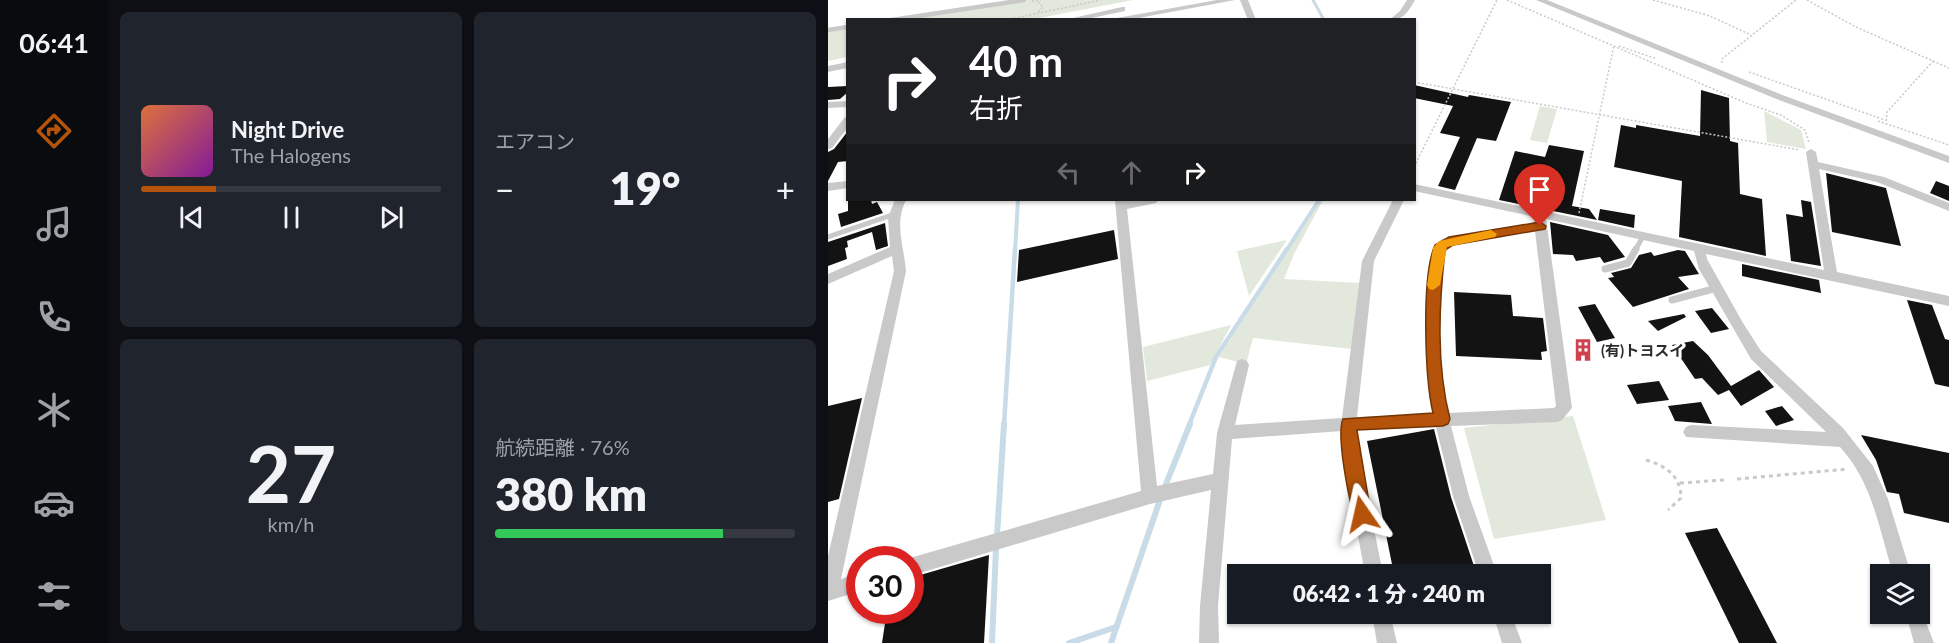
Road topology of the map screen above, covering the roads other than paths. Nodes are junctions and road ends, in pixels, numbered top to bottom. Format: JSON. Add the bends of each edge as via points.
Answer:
{"nodes":[{"id":1,"x":1024,"y":0,"type":"edge"},
{"id":2,"x":1173,"y":0,"type":"edge"},
{"id":3,"x":1231,"y":0,"type":"edge"},
{"id":4,"x":1244,"y":0,"type":"edge"},
{"id":5,"x":1411,"y":0,"type":"edge"},
{"id":6,"x":1540,"y":0,"type":"edge"},
{"id":7,"x":905,"y":18,"type":"edge"},
{"id":8,"x":1078,"y":18,"type":"edge"},
{"id":9,"x":1122,"y":18,"type":"edge"},
{"id":10,"x":1251,"y":18,"type":"edge"},
{"id":11,"x":1396,"y":18,"type":"edge"},
{"id":12,"x":846,"y":27,"type":"edge"},
{"id":13,"x":828,"y":30,"type":"edge"},
{"id":14,"x":846,"y":65,"type":"edge"},
{"id":15,"x":828,"y":69,"type":"edge"},
{"id":16,"x":846,"y":104,"type":"edge"},
{"id":17,"x":828,"y":105,"type":"edge"},
{"id":18,"x":1830,"y":116,"type":"junction"},
{"id":19,"x":846,"y":122,"type":"edge"},
{"id":20,"x":828,"y":146,"type":"edge"},
{"id":21,"x":1949,"y":160,"type":"edge"},
{"id":22,"x":1949,"y":169,"type":"edge"},
{"id":23,"x":846,"y":184,"type":"edge"},
{"id":24,"x":828,"y":187,"type":"edge"},
{"id":25,"x":1416,"y":188,"type":"edge"},
{"id":26,"x":899,"y":201,"type":"edge"},
{"id":27,"x":1142,"y":201,"type":"edge"},
{"id":28,"x":1398,"y":201,"type":"edge"},
{"id":29,"x":1121,"y":203,"type":"edge"},
{"id":30,"x":1949,"y":207,"type":"edge"},
{"id":31,"x":892,"y":215,"type":"junction"},
{"id":32,"x":1541,"y":220,"type":"junction"},
{"id":33,"x":1642,"y":236,"type":"junction"},
{"id":34,"x":828,"y":237,"type":"edge"},
{"id":35,"x":1700,"y":248,"type":"junction"},
{"id":36,"x":897,"y":249,"type":"junction"},
{"id":37,"x":1605,"y":269,"type":"dead end"},
{"id":38,"x":1831,"y":276,"type":"junction"},
{"id":39,"x":828,"y":279,"type":"edge"},
{"id":40,"x":1717,"y":288,"type":"junction"},
{"id":41,"x":1672,"y":300,"type":"dead end"},
{"id":42,"x":1949,"y":301,"type":"edge"},
{"id":43,"x":1242,"y":365,"type":"dead end"},
{"id":44,"x":1443,"y":419,"type":"junction"},
{"id":45,"x":1349,"y":424,"type":"junction"},
{"id":46,"x":1691,"y":432,"type":"dead end"},
{"id":47,"x":1225,"y":433,"type":"junction"},
{"id":48,"x":1843,"y":440,"type":"junction"},
{"id":49,"x":1222,"y":480,"type":"junction"},
{"id":50,"x":1150,"y":496,"type":"junction"},
{"id":51,"x":924,"y":563,"type":"edge"},
{"id":52,"x":1372,"y":564,"type":"edge"},
{"id":53,"x":1485,"y":564,"type":"edge"},
{"id":54,"x":1899,"y":564,"type":"edge"},
{"id":55,"x":846,"y":587,"type":"edge"},
{"id":56,"x":829,"y":592,"type":"edge"},
{"id":57,"x":1383,"y":624,"type":"edge"},
{"id":58,"x":1505,"y":624,"type":"edge"},
{"id":59,"x":1918,"y":624,"type":"edge"},
{"id":60,"x":1209,"y":643,"type":"edge"},
{"id":61,"x":1387,"y":643,"type":"edge"},
{"id":62,"x":1512,"y":643,"type":"edge"},
{"id":63,"x":1924,"y":643,"type":"edge"}],
"edges":[{"from":1,"to":7,"type":"lane"},
{"from":2,"to":8,"type":"street"},
{"from":3,"to":9,"type":"street"},
{"from":4,"to":10,"type":"street"},
{"from":5,"to":11,"type":"street"},
{"from":6,"to":18,"type":"street"},
{"from":12,"to":13,"type":"lane"},
{"from":14,"to":15,"type":"street"},
{"from":16,"to":17,"type":"street"},
{"from":18,"to":21,"type":"street"},
{"from":18,"to":22,"type":"street","via":[[1836,123]]},
{"from":19,"to":20,"type":"street"},
{"from":23,"to":24,"type":"street"},
{"from":25,"to":32,"type":"street"},
{"from":26,"to":31,"type":"street"},
{"from":27,"to":29,"type":"street"},
{"from":28,"to":45,"type":"street","via":[[1368,261]]},
{"from":29,"to":50,"type":"street"},
{"from":30,"to":38,"type":"street","via":[[1880,179],[1812,158]]},
{"from":31,"to":34,"type":"lane"},
{"from":31,"to":36,"type":"street"},
{"from":32,"to":33,"type":"street","via":[[1578,222]]},
{"from":32,"to":44,"type":"street","via":[[1449,241],[1439,248],[1433,298],[1436,395]]},
{"from":32,"to":44,"type":"street","via":[[1564,408],[1557,415]]},
{"from":33,"to":35,"type":"street"},
{"from":33,"to":37,"type":"lane","via":[[1628,263]]},
{"from":35,"to":38,"type":"street"},
{"from":35,"to":40,"type":"street","via":[[1699,255]]},
{"from":36,"to":39,"type":"street"},
{"from":36,"to":56,"type":"street","via":[[900,271]]},
{"from":38,"to":42,"type":"street"},
{"from":40,"to":41,"type":"lane"},
{"from":40,"to":48,"type":"street","via":[[1763,363],[1825,418]]},
{"from":43,"to":47,"type":"street"},
{"from":44,"to":45,"type":"street"},
{"from":44,"to":53,"type":"street","via":[[1461,496]]},
{"from":45,"to":47,"type":"street"},
{"from":45,"to":52,"type":"street"},
{"from":46,"to":48,"type":"street"},
{"from":47,"to":49,"type":"street"},
{"from":48,"to":54,"type":"street","via":[[1866,468]]},
{"from":49,"to":50,"type":"street"},
{"from":49,"to":60,"type":"street"},
{"from":50,"to":51,"type":"street"},
{"from":55,"to":56,"type":"street"},
{"from":57,"to":61,"type":"street"},
{"from":58,"to":62,"type":"street"},
{"from":59,"to":63,"type":"street"}]}
